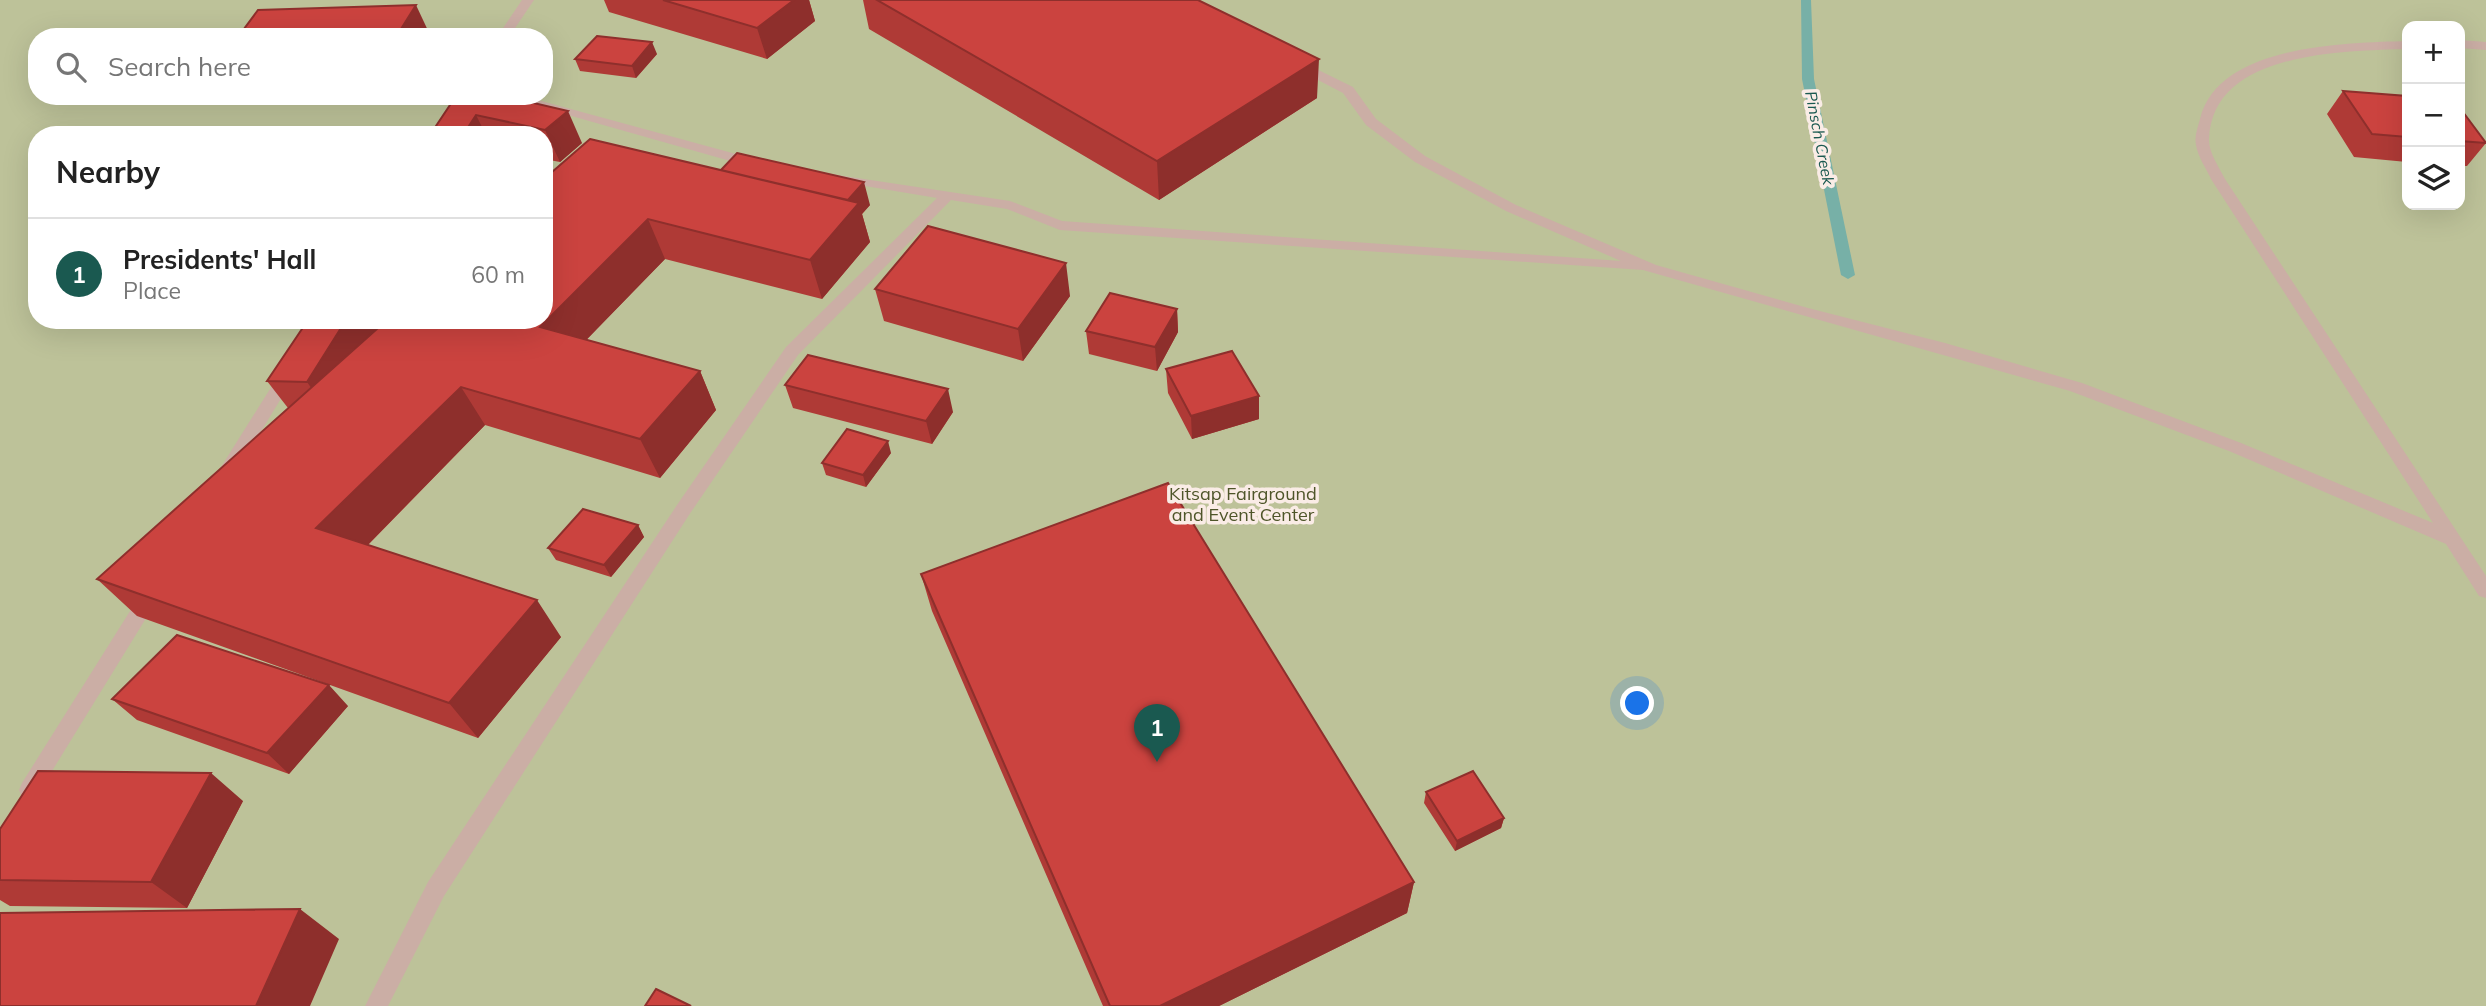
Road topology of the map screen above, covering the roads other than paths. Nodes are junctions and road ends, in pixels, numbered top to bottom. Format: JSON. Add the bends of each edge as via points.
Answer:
{"nodes":[{"id":1,"x":528,"y":0,"type":"edge"},
{"id":2,"x":509,"y":28,"type":"edge"},
{"id":3,"x":2465,"y":44,"type":"edge"},
{"id":4,"x":2402,"y":45,"type":"edge"},
{"id":5,"x":2486,"y":46,"type":"edge"},
{"id":6,"x":1287,"y":58,"type":"edge"},
{"id":7,"x":540,"y":105,"type":"edge"},
{"id":8,"x":765,"y":166,"type":"edge"},
{"id":9,"x":816,"y":174,"type":"edge"},
{"id":10,"x":949,"y":194,"type":"junction"},
{"id":11,"x":1651,"y":268,"type":"junction"},
{"id":12,"x":299,"y":355,"type":"edge"},
{"id":13,"x":219,"y":484,"type":"edge"},
{"id":14,"x":2454,"y":540,"type":"junction"},
{"id":15,"x":160,"y":578,"type":"edge"},
{"id":16,"x":2486,"y":591,"type":"edge"},
{"id":17,"x":22,"y":801,"type":"edge"},
{"id":18,"x":376,"y":1006,"type":"edge"}],
"edges":[{"from":1,"to":2,"type":"lane"},
{"from":3,"to":5,"type":"lane"},
{"from":4,"to":14,"type":"lane","via":[[2328,48],[2253,66],[2211,102],[2202,141],[2218,179]]},
{"from":6,"to":11,"type":"lane","via":[[1348,90],[1371,122],[1420,159],[1511,208]]},
{"from":7,"to":8,"type":"lane"},
{"from":9,"to":10,"type":"lane"},
{"from":10,"to":11,"type":"lane","via":[[1010,205],[1060,225]]},
{"from":10,"to":18,"type":"lane","via":[[792,351],[682,510],[436,889]]},
{"from":11,"to":14,"type":"lane","via":[[2076,387],[2235,447]]},
{"from":12,"to":13,"type":"lane"},
{"from":14,"to":16,"type":"lane"},
{"from":15,"to":17,"type":"lane"}]}
